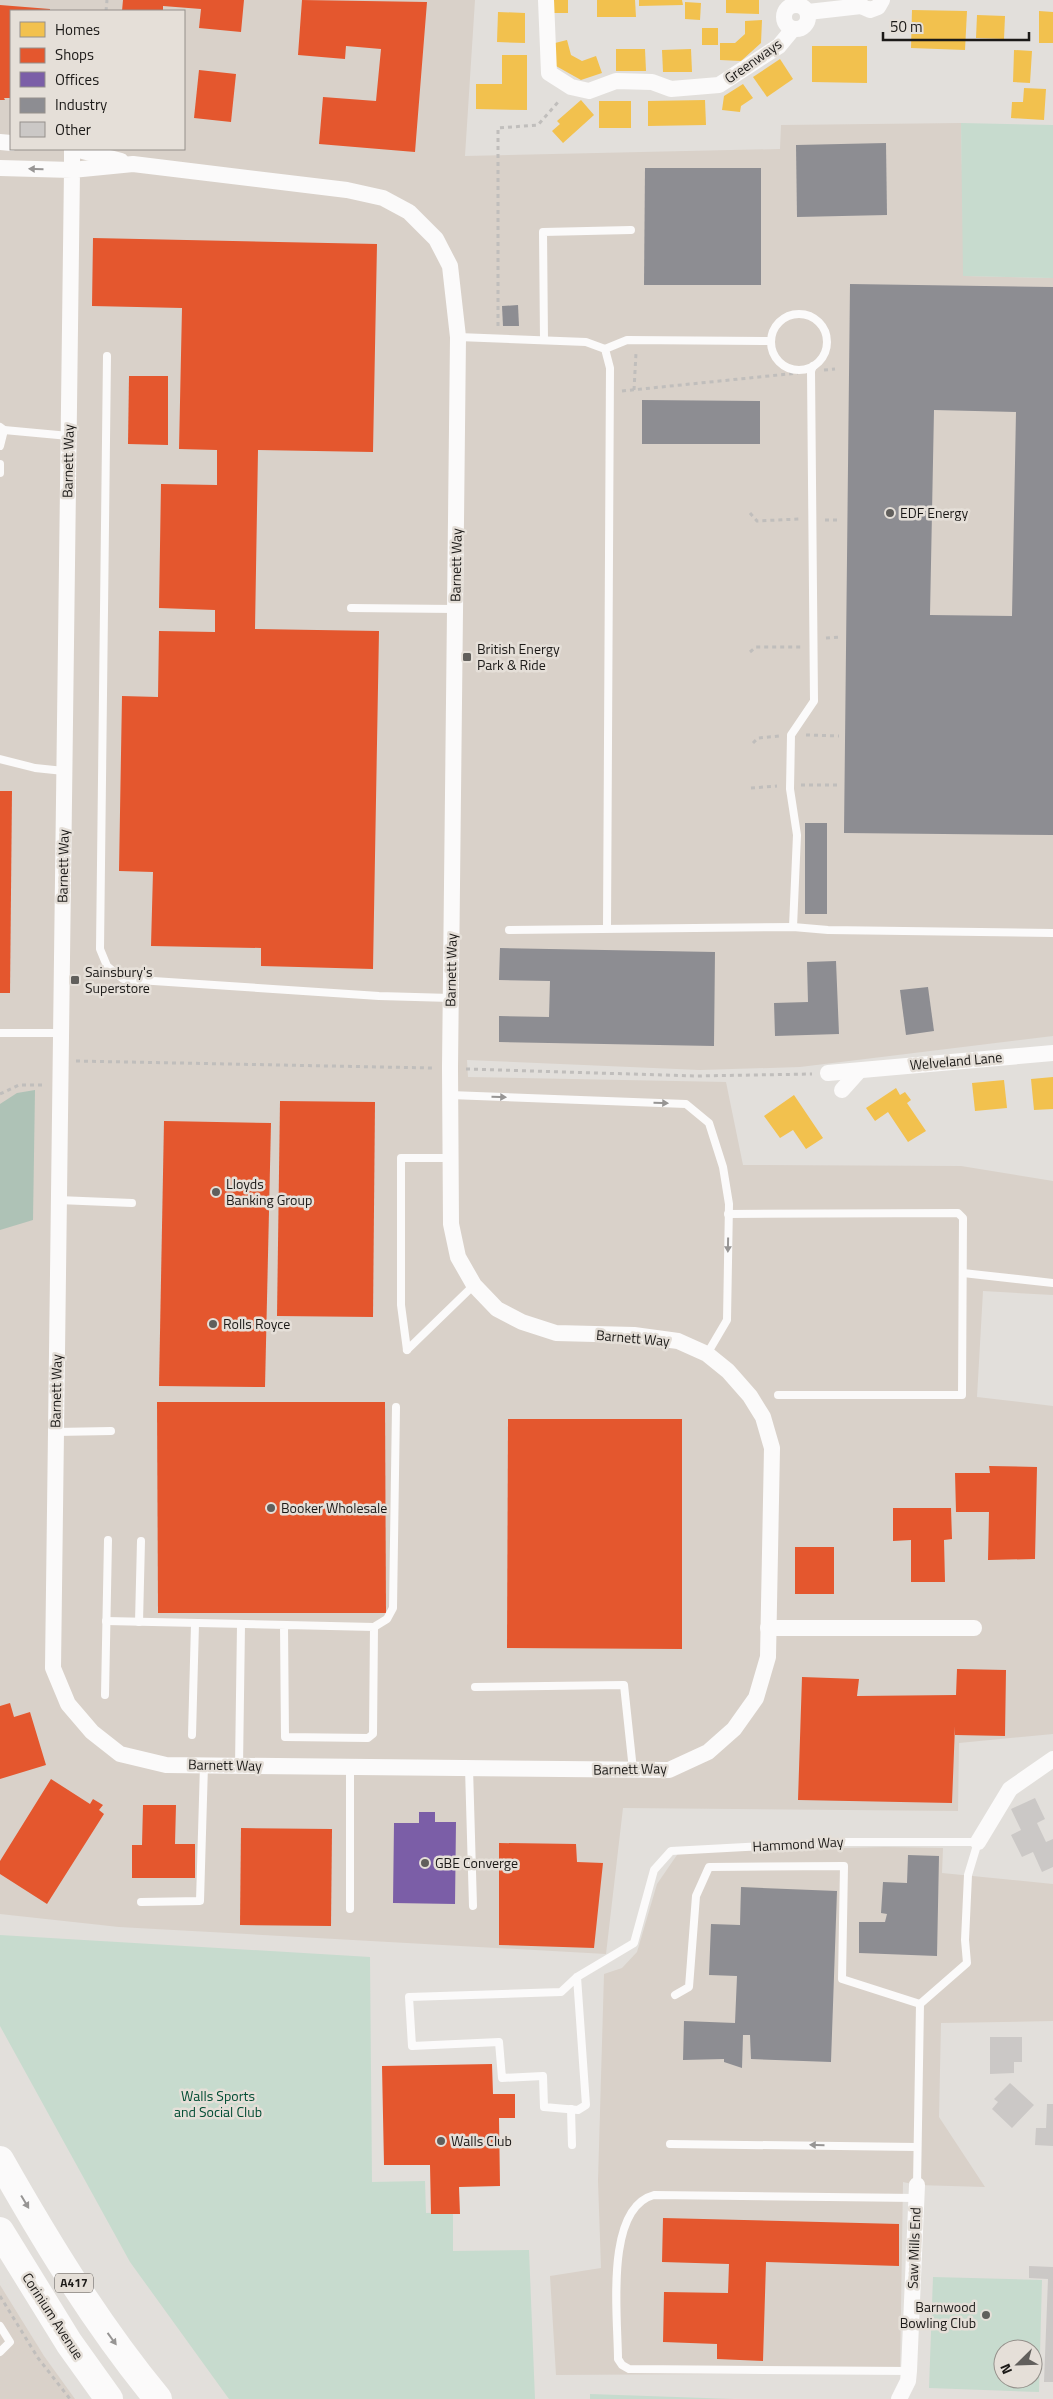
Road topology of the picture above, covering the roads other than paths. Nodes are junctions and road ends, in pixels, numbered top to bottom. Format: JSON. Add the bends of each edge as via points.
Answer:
{"nodes":[{"id":1,"x":546,"y":0,"type":"edge"},
{"id":2,"x":882,"y":0,"type":"edge"},
{"id":3,"x":791,"y":2,"type":"edge"},
{"id":4,"x":860,"y":3,"type":"edge"},
{"id":5,"x":808,"y":12,"type":"junction"},
{"id":6,"x":793,"y":28,"type":"junction"},
{"id":7,"x":73,"y":150,"type":"edge"},
{"id":8,"x":77,"y":150,"type":"edge"},
{"id":9,"x":133,"y":164,"type":"junction"},
{"id":10,"x":0,"y":168,"type":"edge"},
{"id":11,"x":72,"y":170,"type":"junction"},
{"id":12,"x":631,"y":230,"type":"dead end"},
{"id":13,"x":458,"y":337,"type":"junction"},
{"id":14,"x":544,"y":340,"type":"junction"},
{"id":15,"x":771,"y":341,"type":"junction"},
{"id":16,"x":604,"y":349,"type":"junction"},
{"id":17,"x":107,"y":356,"type":"dead end"},
{"id":18,"x":812,"y":368,"type":"junction"},
{"id":19,"x":2,"y":429,"type":"edge"},
{"id":20,"x":69,"y":436,"type":"junction"},
{"id":21,"x":0,"y":446,"type":"edge"},
{"id":22,"x":0,"y":464,"type":"edge"},
{"id":23,"x":0,"y":473,"type":"edge"},
{"id":24,"x":351,"y":608,"type":"dead end"},
{"id":25,"x":455,"y":609,"type":"junction"},
{"id":26,"x":0,"y":759,"type":"edge"},
{"id":27,"x":64,"y":771,"type":"junction"},
{"id":28,"x":793,"y":927,"type":"junction"},
{"id":29,"x":607,"y":928,"type":"junction"},
{"id":30,"x":509,"y":930,"type":"dead end"},
{"id":31,"x":1053,"y":933,"type":"edge"},
{"id":32,"x":451,"y":998,"type":"junction"},
{"id":33,"x":0,"y":1033,"type":"edge"},
{"id":34,"x":60,"y":1033,"type":"junction"},
{"id":35,"x":1053,"y":1052,"type":"edge"},
{"id":36,"x":859,"y":1071,"type":"junction"},
{"id":37,"x":828,"y":1073,"type":"road end"},
{"id":38,"x":842,"y":1090,"type":"dead end"},
{"id":39,"x":450,"y":1095,"type":"junction"},
{"id":40,"x":450,"y":1158,"type":"junction"},
{"id":41,"x":58,"y":1200,"type":"junction"},
{"id":42,"x":132,"y":1203,"type":"dead end"},
{"id":43,"x":728,"y":1214,"type":"junction"},
{"id":44,"x":963,"y":1272,"type":"junction"},
{"id":45,"x":1053,"y":1283,"type":"edge"},
{"id":46,"x":474,"y":1285,"type":"junction"},
{"id":47,"x":707,"y":1354,"type":"junction"},
{"id":48,"x":778,"y":1395,"type":"dead end"},
{"id":49,"x":396,"y":1407,"type":"dead end"},
{"id":50,"x":111,"y":1431,"type":"dead end"},
{"id":51,"x":56,"y":1432,"type":"junction"},
{"id":52,"x":108,"y":1540,"type":"dead end"},
{"id":53,"x":141,"y":1541,"type":"dead end"},
{"id":54,"x":106,"y":1622,"type":"junction"},
{"id":55,"x":139,"y":1622,"type":"junction"},
{"id":56,"x":195,"y":1624,"type":"junction"},
{"id":57,"x":241,"y":1625,"type":"junction"},
{"id":58,"x":284,"y":1626,"type":"junction"},
{"id":59,"x":374,"y":1627,"type":"junction"},
{"id":60,"x":768,"y":1628,"type":"junction"},
{"id":61,"x":974,"y":1628,"type":"dead end"},
{"id":62,"x":475,"y":1686,"type":"dead end"},
{"id":63,"x":105,"y":1696,"type":"dead end"},
{"id":64,"x":192,"y":1735,"type":"dead end"},
{"id":65,"x":1053,"y":1759,"type":"edge"},
{"id":66,"x":204,"y":1765,"type":"junction"},
{"id":67,"x":239,"y":1766,"type":"junction"},
{"id":68,"x":350,"y":1767,"type":"junction"},
{"id":69,"x":469,"y":1768,"type":"junction"},
{"id":70,"x":634,"y":1770,"type":"junction"},
{"id":71,"x":978,"y":1842,"type":"junction"},
{"id":72,"x":142,"y":1902,"type":"dead end"},
{"id":73,"x":473,"y":1906,"type":"dead end"},
{"id":74,"x":350,"y":1909,"type":"dead end"},
{"id":75,"x":577,"y":1976,"type":"junction"},
{"id":76,"x":675,"y":1995,"type":"dead end"},
{"id":77,"x":920,"y":2004,"type":"junction"},
{"id":78,"x":571,"y":2109,"type":"junction"},
{"id":79,"x":572,"y":2144,"type":"dead end"},
{"id":80,"x":670,"y":2144,"type":"dead end"},
{"id":81,"x":917,"y":2147,"type":"junction"},
{"id":82,"x":0,"y":2160,"type":"edge"},
{"id":83,"x":916,"y":2191,"type":"junction"},
{"id":84,"x":0,"y":2231,"type":"edge"},
{"id":85,"x":0,"y":2326,"type":"edge"},
{"id":86,"x":0,"y":2352,"type":"edge"},
{"id":87,"x":909,"y":2372,"type":"junction"},
{"id":88,"x":109,"y":2399,"type":"edge"},
{"id":89,"x":158,"y":2399,"type":"edge"},
{"id":90,"x":899,"y":2399,"type":"edge"}],
"edges":[{"from":1,"to":6,"type":"street","name":"Greenways","via":[[549,73],[571,87],[589,91],[616,81],[652,82],[672,89],[719,85],[779,46]]},
{"from":2,"to":4,"type":"street","via":[[874,9],[866,9]]},
{"from":3,"to":5,"type":"street","name":"Greenways"},
{"from":3,"to":6,"type":"street","name":"Greenways","via":[[784,18]]},
{"from":4,"to":5,"type":"street"},
{"from":5,"to":6,"type":"street","name":"Greenways","via":[[805,25]]},
{"from":7,"to":11,"type":"street"},
{"from":8,"to":9,"type":"street"},
{"from":9,"to":11,"type":"street","name":"Barnett Way"},
{"from":9,"to":13,"type":"street","name":"Barnett Way","via":[[347,190],[383,198],[410,212],[436,239],[450,266]]},
{"from":11,"to":10,"type":"street","one_way":true},
{"from":11,"to":20,"type":"street","name":"Barnett Way"},
{"from":12,"to":14,"type":"lane","via":[[543,232]]},
{"from":13,"to":14,"type":"lane"},
{"from":13,"to":25,"type":"street","name":"Barnett Way"},
{"from":14,"to":16,"type":"lane","via":[[586,342]]},
{"from":15,"to":16,"type":"lane","via":[[627,340]]},
{"from":15,"to":18,"type":"lane","via":[[774,354],[785,366],[804,370]]},
{"from":15,"to":18,"type":"lane","via":[[780,321],[789,316],[810,316],[823,328],[827,339],[821,359]]},
{"from":16,"to":29,"type":"lane","via":[[610,368]]},
{"from":17,"to":32,"type":"lane","via":[[100,949],[107,966],[123,978]]},
{"from":18,"to":28,"type":"lane","via":[[814,701],[791,735],[790,786],[797,835]]},
{"from":19,"to":20,"type":"lane"},
{"from":19,"to":21,"type":"lane"},
{"from":20,"to":27,"type":"street","name":"Barnett Way"},
{"from":22,"to":23,"type":"lane"},
{"from":24,"to":25,"type":"lane"},
{"from":25,"to":32,"type":"street","name":"Barnett Way"},
{"from":26,"to":27,"type":"lane"},
{"from":27,"to":34,"type":"street","name":"Barnett Way"},
{"from":28,"to":29,"type":"lane"},
{"from":28,"to":31,"type":"lane"},
{"from":29,"to":30,"type":"lane"},
{"from":32,"to":39,"type":"street","name":"Barnett Way"},
{"from":33,"to":34,"type":"lane"},
{"from":34,"to":41,"type":"street","name":"Barnett Way"},
{"from":35,"to":36,"type":"street","name":"Welveland Lane"},
{"from":36,"to":37,"type":"street","name":"Welveland Lane"},
{"from":36,"to":38,"type":"street"},
{"from":39,"to":40,"type":"street","name":"Barnett Way"},
{"from":39,"to":43,"type":"lane","one_way":true,"via":[[686,1104],[709,1123],[723,1167]]},
{"from":40,"to":46,"type":"street","name":"Barnett Way","via":[[451,1224],[458,1257]]},
{"from":40,"to":46,"type":"lane","via":[[401,1158],[401,1305],[407,1350]]},
{"from":41,"to":42,"type":"lane"},
{"from":41,"to":51,"type":"street","name":"Barnett Way"},
{"from":43,"to":44,"type":"lane","via":[[958,1213],[963,1218]]},
{"from":43,"to":47,"type":"lane","one_way":true,"via":[[727,1320]]},
{"from":44,"to":45,"type":"lane"},
{"from":44,"to":48,"type":"lane","via":[[962,1396]]},
{"from":46,"to":47,"type":"street","name":"Barnett Way","via":[[497,1309],[556,1334],[634,1335],[678,1341]]},
{"from":47,"to":60,"type":"street","name":"Barnett Way","via":[[728,1371],[750,1396],[763,1417],[772,1448]]},
{"from":49,"to":59,"type":"lane","via":[[393,1608],[387,1619]]},
{"from":50,"to":51,"type":"lane"},
{"from":51,"to":66,"type":"street","name":"Barnett Way","via":[[54,1668],[68,1704],[92,1732],[120,1754],[166,1765]]},
{"from":52,"to":54,"type":"lane"},
{"from":53,"to":55,"type":"lane"},
{"from":54,"to":55,"type":"lane"},
{"from":54,"to":63,"type":"lane"},
{"from":55,"to":56,"type":"lane"},
{"from":56,"to":57,"type":"lane"},
{"from":56,"to":64,"type":"lane"},
{"from":57,"to":58,"type":"lane"},
{"from":57,"to":67,"type":"lane"},
{"from":58,"to":59,"type":"lane"},
{"from":58,"to":59,"type":"lane","via":[[285,1737],[368,1738],[373,1734]]},
{"from":60,"to":61,"type":"street"},
{"from":60,"to":70,"type":"street","name":"Barnett Way","via":[[768,1657],[756,1698],[734,1729],[708,1752],[669,1770]]},
{"from":62,"to":70,"type":"lane","via":[[624,1685]]},
{"from":65,"to":71,"type":"street","via":[[1010,1789]]},
{"from":66,"to":67,"type":"street","name":"Barnett Way"},
{"from":66,"to":72,"type":"lane","via":[[200,1902]]},
{"from":67,"to":68,"type":"street","name":"Barnett Way"},
{"from":68,"to":69,"type":"street","name":"Barnett Way"},
{"from":68,"to":74,"type":"lane"},
{"from":69,"to":70,"type":"street","name":"Barnett Way"},
{"from":69,"to":73,"type":"lane"},
{"from":71,"to":75,"type":"lane","name":"Hammond Way","via":[[841,1842],[671,1851],[654,1870],[634,1943]]},
{"from":71,"to":77,"type":"lane","via":[[968,1875],[967,1963]]},
{"from":75,"to":78,"type":"lane","via":[[586,2104],[578,2110]]},
{"from":75,"to":78,"type":"lane","name":"Hammond Way","via":[[561,1992],[409,1996],[412,2046],[499,2042],[502,2078],[542,2076],[544,2108]]},
{"from":76,"to":77,"type":"lane","via":[[689,1987],[696,1896],[709,1867],[844,1866],[842,1979]]},
{"from":77,"to":81,"type":"lane"},
{"from":78,"to":79,"type":"lane"},
{"from":81,"to":80,"type":"lane","one_way":true},
{"from":81,"to":83,"type":"lane"},
{"from":82,"to":89,"type":"highway","number":"A417","one_way":true,"via":[[91,2309]]},
{"from":83,"to":87,"type":"street","name":"Saw Mills End"},
{"from":83,"to":87,"type":"lane","via":[[654,2195],[639,2200],[634,2207],[624,2228],[617,2256],[618,2359],[629,2368]]},
{"from":84,"to":88,"type":"highway","name":"Corinium Avenue","number":"A417","via":[[69,2343]]},
{"from":85,"to":86,"type":"lane","via":[[10,2342]]},
{"from":87,"to":90,"type":"street","name":"Saw Mills End"}]}
